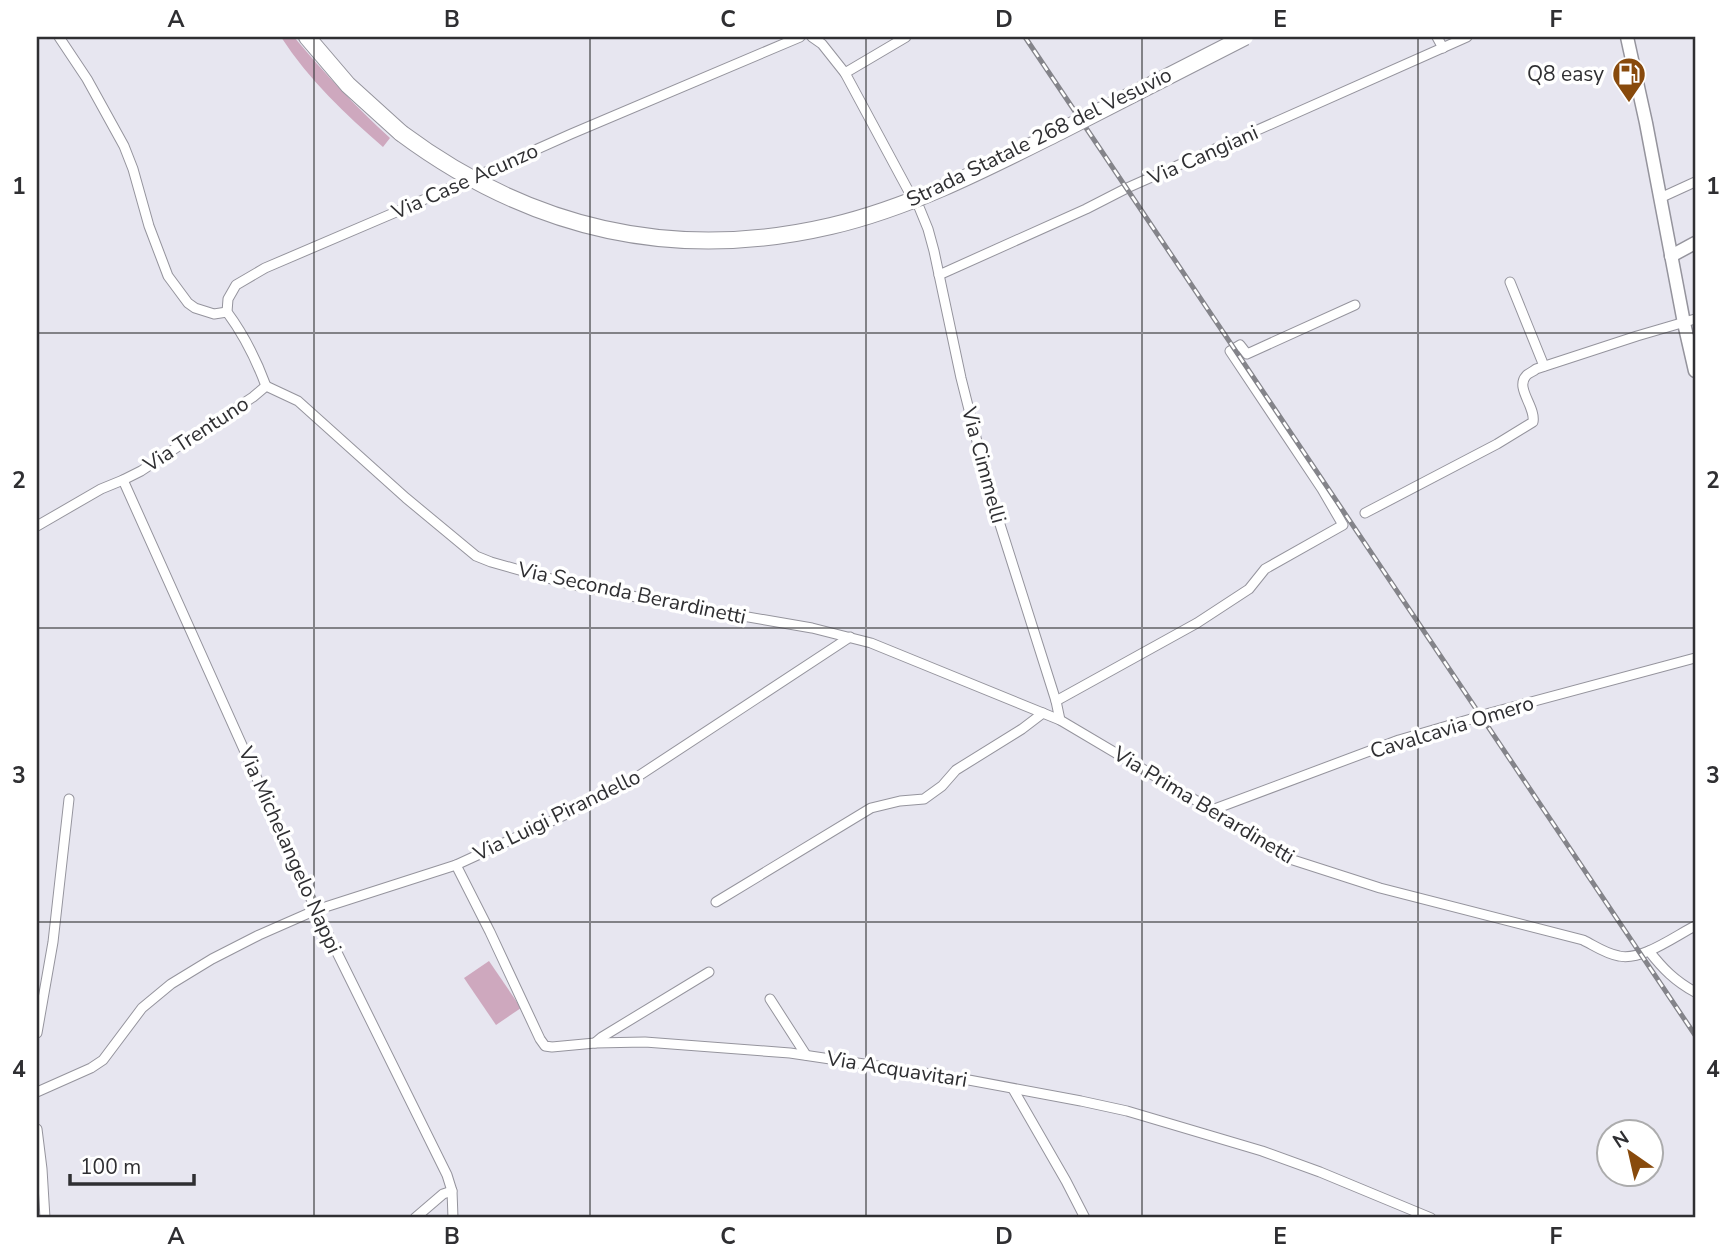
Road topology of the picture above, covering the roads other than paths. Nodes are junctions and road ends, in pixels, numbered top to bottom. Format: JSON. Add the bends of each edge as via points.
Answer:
{"nodes":[{"id":1,"x":59,"y":37,"type":"edge"},
{"id":2,"x":307,"y":37,"type":"edge"},
{"id":3,"x":800,"y":37,"type":"edge"},
{"id":4,"x":812,"y":37,"type":"edge"},
{"id":5,"x":906,"y":37,"type":"edge"},
{"id":6,"x":1245,"y":37,"type":"edge"},
{"id":7,"x":1437,"y":37,"type":"edge"},
{"id":8,"x":1467,"y":37,"type":"edge"},
{"id":9,"x":1627,"y":37,"type":"edge"},
{"id":10,"x":1443,"y":48,"type":"junction"},
{"id":11,"x":845,"y":73,"type":"junction"},
{"id":12,"x":1695,"y":182,"type":"edge"},
{"id":13,"x":908,"y":190,"type":"dead end"},
{"id":14,"x":1660,"y":198,"type":"junction"},
{"id":15,"x":919,"y":207,"type":"dead end"},
{"id":16,"x":1695,"y":243,"type":"edge"},
{"id":17,"x":1671,"y":256,"type":"junction"},
{"id":18,"x":939,"y":275,"type":"junction"},
{"id":19,"x":1510,"y":282,"type":"dead end"},
{"id":20,"x":1355,"y":305,"type":"dead end"},
{"id":21,"x":227,"y":312,"type":"junction"},
{"id":22,"x":1689,"y":321,"type":"edge"},
{"id":23,"x":1544,"y":366,"type":"junction"},
{"id":24,"x":1695,"y":371,"type":"edge"},
{"id":25,"x":266,"y":386,"type":"junction"},
{"id":26,"x":123,"y":480,"type":"junction"},
{"id":27,"x":1365,"y":513,"type":"dead end"},
{"id":28,"x":37,"y":526,"type":"edge"},
{"id":29,"x":850,"y":637,"type":"junction"},
{"id":30,"x":1695,"y":658,"type":"edge"},
{"id":31,"x":1056,"y":701,"type":"junction"},
{"id":32,"x":1043,"y":713,"type":"junction"},
{"id":33,"x":1060,"y":720,"type":"junction"},
{"id":34,"x":69,"y":799,"type":"dead end"},
{"id":35,"x":1212,"y":810,"type":"junction"},
{"id":36,"x":456,"y":864,"type":"junction"},
{"id":37,"x":716,"y":902,"type":"dead end"},
{"id":38,"x":316,"y":910,"type":"junction"},
{"id":39,"x":1695,"y":926,"type":"edge"},
{"id":40,"x":1649,"y":950,"type":"junction"},
{"id":41,"x":709,"y":972,"type":"dead end"},
{"id":42,"x":1695,"y":992,"type":"edge"},
{"id":43,"x":770,"y":999,"type":"dead end"},
{"id":44,"x":37,"y":1034,"type":"edge"},
{"id":45,"x":595,"y":1043,"type":"junction"},
{"id":46,"x":806,"y":1055,"type":"junction"},
{"id":47,"x":1013,"y":1089,"type":"junction"},
{"id":48,"x":37,"y":1092,"type":"edge"},
{"id":49,"x":37,"y":1129,"type":"edge"},
{"id":50,"x":452,"y":1191,"type":"junction"},
{"id":51,"x":44,"y":1218,"type":"edge"},
{"id":52,"x":415,"y":1218,"type":"edge"},
{"id":53,"x":453,"y":1218,"type":"edge"},
{"id":54,"x":1085,"y":1218,"type":"edge"},
{"id":55,"x":1431,"y":1218,"type":"edge"}],
"edges":[{"from":1,"to":21,"type":"street","via":[[124,146],[168,276],[195,308],[214,314]]},
{"from":2,"to":6,"type":"highway","name":"Strada Statale 268 del Vesuvio","bridge":true,"via":[[348,85],[401,133],[482,185],[541,211],[613,231],[720,241],[802,232],[864,217],[955,183]]},
{"from":3,"to":21,"type":"street","name":"Via Case Acunzo","via":[[265,268],[236,285]]},
{"from":4,"to":11,"type":"street"},
{"from":5,"to":11,"type":"street"},
{"from":7,"to":10,"type":"street"},
{"from":8,"to":10,"type":"street","name":"Via Cangiani"},
{"from":9,"to":14,"type":"main road"},
{"from":10,"to":18,"type":"street","name":"Via Cangiani"},
{"from":11,"to":13,"type":"street"},
{"from":12,"to":14,"type":"street"},
{"from":14,"to":17,"type":"main road"},
{"from":15,"to":18,"type":"street","name":"Via Cimmelli"},
{"from":16,"to":17,"type":"main road"},
{"from":17,"to":22,"type":"main road"},
{"from":18,"to":31,"type":"street","name":"Via Cimmelli","via":[[990,493]]},
{"from":19,"to":23,"type":"street"},
{"from":20,"to":31,"type":"street","via":[[1247,355],[1240,345],[1230,351],[1343,525],[1265,569],[1250,589],[1197,623]]},
{"from":21,"to":25,"type":"street","via":[[240,329]]},
{"from":22,"to":23,"type":"street"},
{"from":22,"to":24,"type":"main road"},
{"from":23,"to":27,"type":"street","via":[[1525,376],[1522,384],[1533,422]]},
{"from":25,"to":26,"type":"street","name":"Via Trentuno"},
{"from":25,"to":29,"type":"street","name":"Via Seconda Berardinetti","via":[[298,401],[476,556],[569,584]]},
{"from":26,"to":28,"type":"street","name":"Via Trentuno"},
{"from":26,"to":38,"type":"street","name":"Via Michelangelo Nappi"},
{"from":29,"to":32,"type":"street","name":"Via Prima Berardinetti"},
{"from":29,"to":36,"type":"street","name":"Via Luigi Pirandello","via":[[634,779]]},
{"from":30,"to":35,"type":"street","name":"Cavalcavia Omero","bridge":true,"via":[[1399,740]]},
{"from":31,"to":33,"type":"street","name":"Via Cimmelli"},
{"from":32,"to":33,"type":"street","name":"Via Prima Berardinetti"},
{"from":32,"to":37,"type":"street","via":[[956,770],[924,799],[871,808]]},
{"from":33,"to":35,"type":"street","name":"Via Prima Berardinetti"},
{"from":34,"to":44,"type":"street"},
{"from":35,"to":40,"type":"street","name":"Via Prima Berardinetti","via":[[1257,841],[1327,872],[1583,940],[1619,957]]},
{"from":36,"to":38,"type":"street","name":"Via Luigi Pirandello"},
{"from":36,"to":45,"type":"street","name":"Via Acquavitari","via":[[545,1046]]},
{"from":38,"to":48,"type":"street","name":"Via Luigi Pirandello","via":[[212,959],[171,984],[142,1007],[103,1060]]},
{"from":38,"to":50,"type":"street","name":"Via Michelangelo Nappi"},
{"from":39,"to":40,"type":"street","name":"Via Prima Berardinetti"},
{"from":40,"to":42,"type":"street","via":[[1676,981]]},
{"from":41,"to":45,"type":"street"},
{"from":43,"to":46,"type":"street"},
{"from":45,"to":46,"type":"street","name":"Via Acquavitari","via":[[659,1043]]},
{"from":46,"to":47,"type":"street","name":"Via Acquavitari"},
{"from":47,"to":54,"type":"street"},
{"from":47,"to":55,"type":"street","name":"Via Acquavitari","via":[[1127,1111],[1262,1151]]},
{"from":49,"to":51,"type":"street"},
{"from":50,"to":52,"type":"street"},
{"from":50,"to":53,"type":"street","name":"Via Michelangelo Nappi"}]}
